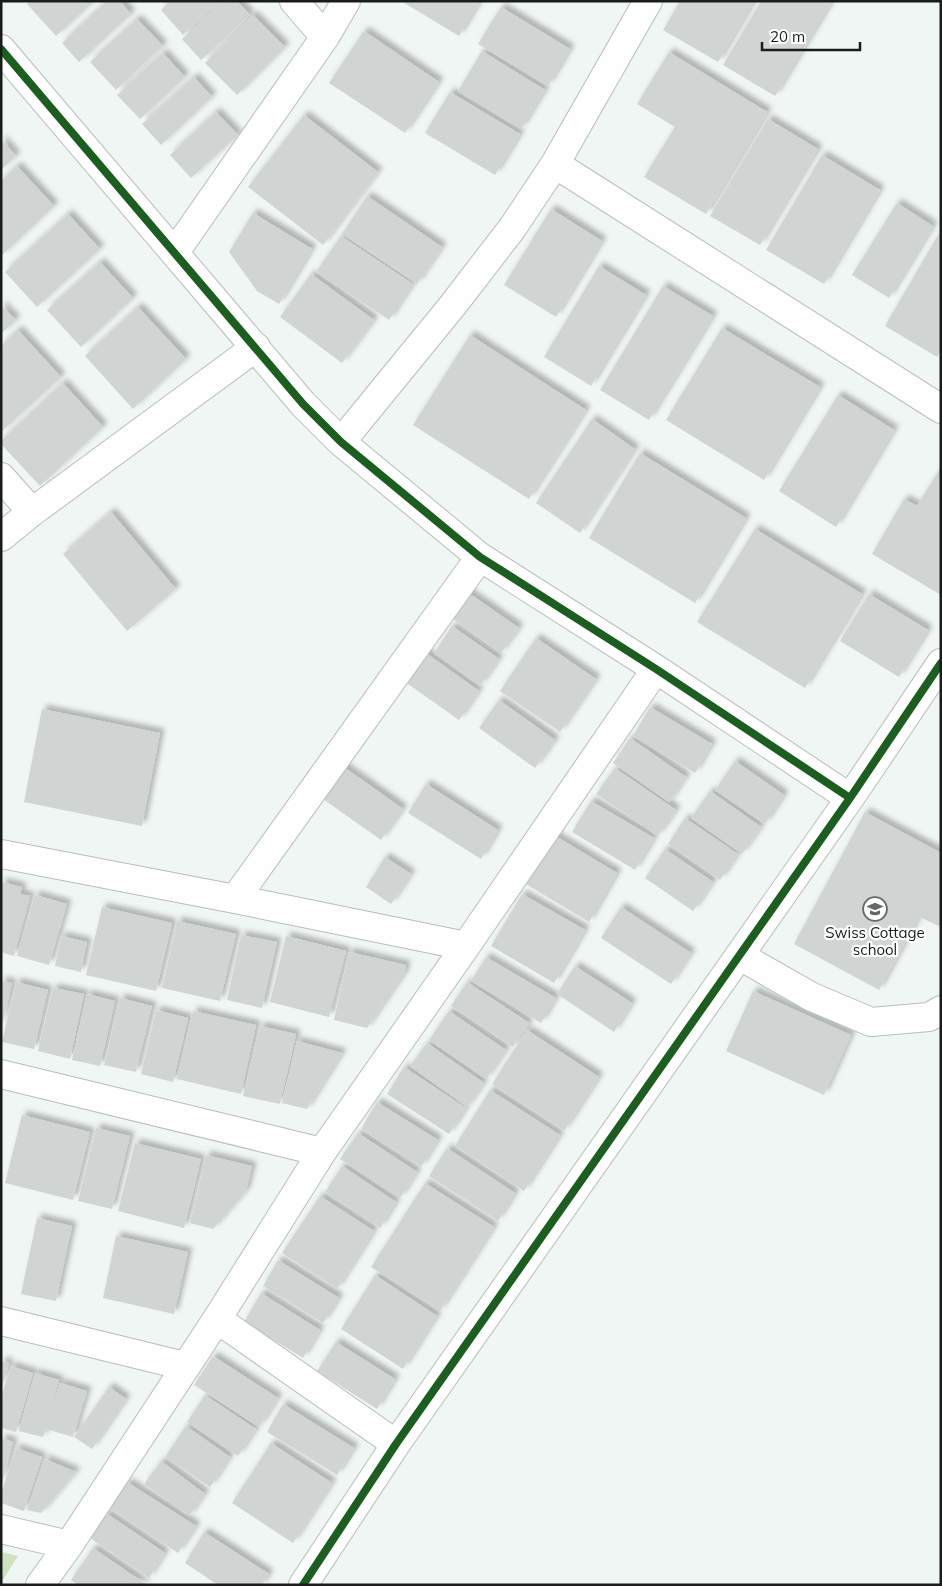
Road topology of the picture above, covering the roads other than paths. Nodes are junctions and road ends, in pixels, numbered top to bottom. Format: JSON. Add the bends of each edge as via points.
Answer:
{"nodes":[{"id":1,"x":294,"y":1,"type":"edge"},
{"id":2,"x":346,"y":1,"type":"edge"},
{"id":3,"x":648,"y":1,"type":"edge"},
{"id":4,"x":325,"y":37,"type":"junction"},
{"id":5,"x":1,"y":49,"type":"edge"},
{"id":6,"x":555,"y":164,"type":"junction"},
{"id":7,"x":175,"y":252,"type":"junction"},
{"id":8,"x":256,"y":347,"type":"junction"},
{"id":9,"x":941,"y":409,"type":"edge"},
{"id":10,"x":341,"y":442,"type":"junction"},
{"id":11,"x":1,"y":476,"type":"edge"},
{"id":12,"x":32,"y":512,"type":"junction"},
{"id":13,"x":1,"y":536,"type":"edge"},
{"id":14,"x":480,"y":557,"type":"junction"},
{"id":15,"x":941,"y":662,"type":"edge"},
{"id":16,"x":656,"y":670,"type":"junction"},
{"id":17,"x":850,"y":798,"type":"junction"},
{"id":18,"x":1,"y":854,"type":"edge"},
{"id":19,"x":235,"y":899,"type":"junction"},
{"id":20,"x":466,"y":946,"type":"junction"},
{"id":21,"x":740,"y":956,"type":"junction"},
{"id":22,"x":941,"y":1010,"type":"edge"},
{"id":23,"x":1,"y":1074,"type":"edge"},
{"id":24,"x":322,"y":1152,"type":"junction"},
{"id":25,"x":217,"y":1319,"type":"junction"},
{"id":26,"x":1,"y":1321,"type":"edge"},
{"id":27,"x":185,"y":1366,"type":"junction"},
{"id":28,"x":396,"y":1444,"type":"junction"},
{"id":29,"x":1,"y":1529,"type":"edge"},
{"id":30,"x":69,"y":1545,"type":"junction"},
{"id":31,"x":40,"y":1585,"type":"edge"},
{"id":32,"x":304,"y":1585,"type":"edge"}],
"edges":[{"from":1,"to":4,"type":"street"},
{"from":2,"to":4,"type":"street"},
{"from":3,"to":6,"type":"street"},
{"from":4,"to":7,"type":"street"},
{"from":5,"to":7,"type":"street"},
{"from":6,"to":9,"type":"street"},
{"from":6,"to":10,"type":"street","via":[[454,306]]},
{"from":7,"to":8,"type":"street"},
{"from":8,"to":10,"type":"street","via":[[303,404]]},
{"from":8,"to":12,"type":"street"},
{"from":10,"to":14,"type":"street"},
{"from":11,"to":12,"type":"street"},
{"from":12,"to":13,"type":"street"},
{"from":14,"to":16,"type":"street"},
{"from":14,"to":19,"type":"street"},
{"from":15,"to":17,"type":"street"},
{"from":16,"to":17,"type":"street"},
{"from":16,"to":20,"type":"street"},
{"from":17,"to":21,"type":"street"},
{"from":18,"to":19,"type":"street"},
{"from":19,"to":20,"type":"street"},
{"from":20,"to":24,"type":"street"},
{"from":21,"to":22,"type":"street","via":[[812,997],[871,1022],[929,1017]]},
{"from":21,"to":28,"type":"street"},
{"from":23,"to":24,"type":"street"},
{"from":24,"to":25,"type":"street"},
{"from":25,"to":27,"type":"street"},
{"from":25,"to":28,"type":"street"},
{"from":26,"to":27,"type":"street"},
{"from":27,"to":30,"type":"street"},
{"from":28,"to":32,"type":"street"},
{"from":29,"to":30,"type":"street"},
{"from":30,"to":31,"type":"street"}]}
